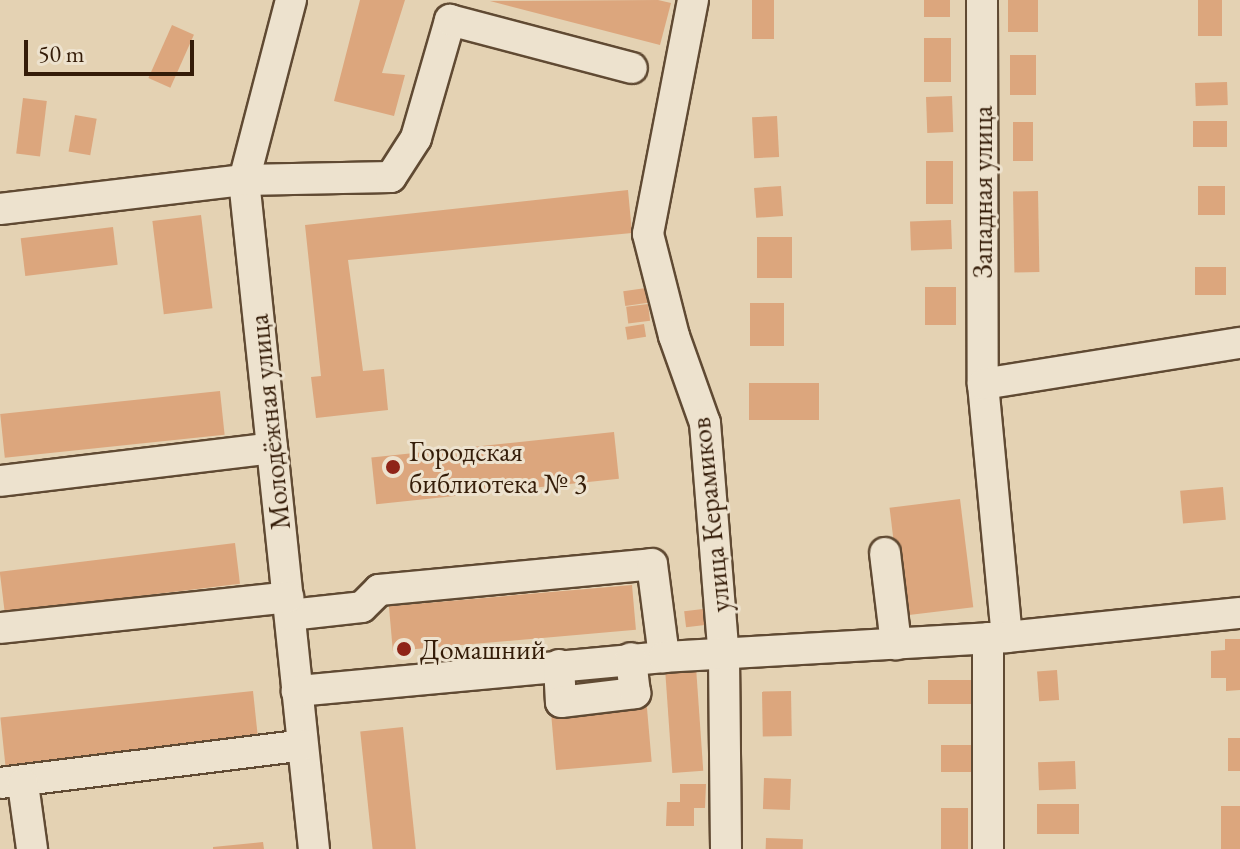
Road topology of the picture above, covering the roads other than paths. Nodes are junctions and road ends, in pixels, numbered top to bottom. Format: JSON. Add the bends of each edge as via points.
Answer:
{"nodes":[{"id":1,"x":291,"y":0,"type":"edge"},
{"id":2,"x":693,"y":0,"type":"edge"},
{"id":3,"x":982,"y":0,"type":"edge"},
{"id":4,"x":632,"y":68,"type":"dead end"},
{"id":5,"x":244,"y":180,"type":"junction"},
{"id":6,"x":0,"y":209,"type":"edge"},
{"id":7,"x":1240,"y":343,"type":"edge"},
{"id":8,"x":983,"y":384,"type":"junction"},
{"id":9,"x":272,"y":448,"type":"junction"},
{"id":10,"x":0,"y":481,"type":"edge"},
{"id":11,"x":885,"y":553,"type":"dead end"},
{"id":12,"x":289,"y":606,"type":"junction"},
{"id":13,"x":1240,"y":613,"type":"edge"},
{"id":14,"x":0,"y":628,"type":"edge"},
{"id":15,"x":998,"y":637,"type":"junction"},
{"id":16,"x":896,"y":644,"type":"junction"},
{"id":17,"x":664,"y":657,"type":"junction"},
{"id":18,"x":724,"y":657,"type":"junction"},
{"id":19,"x":297,"y":691,"type":"junction"},
{"id":20,"x":303,"y":745,"type":"junction"},
{"id":21,"x":12,"y":784,"type":"edge"},
{"id":22,"x":32,"y":849,"type":"edge"},
{"id":23,"x":314,"y":849,"type":"edge"},
{"id":24,"x":726,"y":849,"type":"edge"},
{"id":25,"x":988,"y":849,"type":"edge"}],
"edges":[{"from":1,"to":5,"type":"street","name":"Молодёжная улица"},
{"from":2,"to":18,"type":"street","name":"улица Керамиков","via":[[648,234],[674,336],[705,423]]},
{"from":3,"to":8,"type":"street","name":"Западная улица"},
{"from":4,"to":5,"type":"street","via":[[450,20],[416,138],[391,177]]},
{"from":5,"to":6,"type":"street"},
{"from":5,"to":9,"type":"street","name":"Молодёжная улица"},
{"from":7,"to":8,"type":"street"},
{"from":8,"to":15,"type":"street","name":"Западная улица"},
{"from":9,"to":10,"type":"street"},
{"from":9,"to":12,"type":"street","name":"Молодёжная улица"},
{"from":11,"to":16,"type":"street"},
{"from":12,"to":14,"type":"street"},
{"from":12,"to":17,"type":"street","via":[[362,607],[379,590],[652,564]]},
{"from":12,"to":19,"type":"street","name":"Молодёжная улица"},
{"from":13,"to":15,"type":"street"},
{"from":15,"to":16,"type":"street"},
{"from":15,"to":25,"type":"street"},
{"from":16,"to":18,"type":"street"},
{"from":17,"to":18,"type":"street"},
{"from":17,"to":19,"type":"street","via":[[631,658],[635,693],[561,702],[559,665]]},
{"from":18,"to":24,"type":"street","name":"улица Керамиков"},
{"from":19,"to":20,"type":"street","name":"Молодёжная улица"},
{"from":20,"to":21,"type":"street"},
{"from":20,"to":23,"type":"street","name":"Молодёжная улица"},
{"from":21,"to":22,"type":"street"}]}
